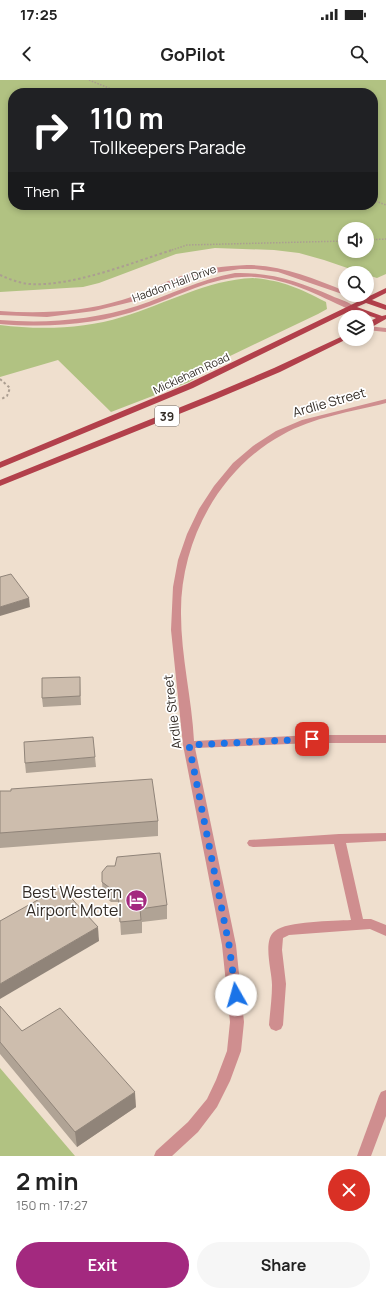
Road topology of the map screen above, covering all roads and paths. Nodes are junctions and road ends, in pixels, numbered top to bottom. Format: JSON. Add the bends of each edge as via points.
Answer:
{"nodes":[{"id":1,"x":89,"y":80,"type":"edge"},
{"id":2,"x":109,"y":88,"type":"edge"},
{"id":3,"x":386,"y":239,"type":"edge"},
{"id":4,"x":374,"y":240,"type":"edge"},
{"id":5,"x":338,"y":241,"type":"edge"},
{"id":6,"x":0,"y":275,"type":"edge"},
{"id":7,"x":386,"y":290,"type":"edge"},
{"id":8,"x":338,"y":291,"type":"edge"},
{"id":9,"x":374,"y":296,"type":"edge"},
{"id":10,"x":362,"y":302,"type":"edge"},
{"id":11,"x":371,"y":302,"type":"edge"},
{"id":12,"x":351,"y":307,"type":"junction"},
{"id":13,"x":386,"y":308,"type":"edge"},
{"id":14,"x":0,"y":313,"type":"edge"},
{"id":15,"x":385,"y":318,"type":"edge"},
{"id":16,"x":0,"y":322,"type":"edge"},
{"id":17,"x":374,"y":324,"type":"edge"},
{"id":18,"x":374,"y":328,"type":"edge"},
{"id":19,"x":386,"y":330,"type":"edge"},
{"id":20,"x":338,"y":340,"type":"edge"},
{"id":21,"x":0,"y":379,"type":"edge"},
{"id":22,"x":0,"y":400,"type":"edge"},
{"id":23,"x":386,"y":401,"type":"edge"},
{"id":24,"x":0,"y":465,"type":"edge"},
{"id":25,"x":0,"y":483,"type":"edge"},
{"id":26,"x":386,"y":739,"type":"edge"},
{"id":27,"x":189,"y":745,"type":"junction"},
{"id":28,"x":386,"y":837,"type":"edge"},
{"id":29,"x":339,"y":838,"type":"junction"},
{"id":30,"x":253,"y":843,"type":"dead end"},
{"id":31,"x":358,"y":924,"type":"junction"},
{"id":32,"x":386,"y":931,"type":"edge"},
{"id":33,"x":276,"y":1025,"type":"dead end"},
{"id":34,"x":386,"y":1096,"type":"edge"},
{"id":35,"x":161,"y":1156,"type":"edge"},
{"id":36,"x":364,"y":1156,"type":"edge"}],
"edges":[{"from":1,"to":2,"type":"path"},
{"from":3,"to":4,"type":"path"},
{"from":5,"to":6,"type":"path","via":[[187,245],[78,279],[47,284],[28,284]]},
{"from":7,"to":9,"type":"main road","name":"Mickleham Road","number":"39"},
{"from":8,"to":14,"type":"street","name":"Haddon Hall Drive","via":[[286,272],[255,267],[220,269],[194,274],[124,302],[99,308],[67,313]]},
{"from":10,"to":12,"type":"main road","name":"Mickleham Road","number":"39"},
{"from":11,"to":13,"type":"main road"},
{"from":12,"to":15,"type":"main road"},
{"from":12,"to":16,"type":"street","name":"Haddon Hall Drive","via":[[283,280],[239,276],[206,281],[114,315],[47,324]]},
{"from":12,"to":24,"type":"main road","name":"Mickleham Road","number":"39","via":[[190,386]]},
{"from":15,"to":17,"type":"main road"},
{"from":18,"to":19,"type":"street"},
{"from":20,"to":25,"type":"main road","number":"39","via":[[211,398]]},
{"from":21,"to":22,"type":"path","via":[[10,388],[7,397]]},
{"from":23,"to":27,"type":"street","name":"Ardlie Street","via":[[325,415],[279,434],[249,453],[234,468],[204,509],[192,532],[185,554],[179,578],[176,612]]},
{"from":26,"to":27,"type":"street","via":[[312,739]]},
{"from":27,"to":35,"type":"street","name":"Ardlie Street","via":[[229,945],[237,1022],[234,1051],[212,1103],[193,1127]]},
{"from":28,"to":29,"type":"street"},
{"from":29,"to":30,"type":"street"},
{"from":29,"to":31,"type":"street"},
{"from":31,"to":32,"type":"street","via":[[372,924]]},
{"from":31,"to":33,"type":"street","via":[[287,930],[278,935],[275,950],[279,984]]},
{"from":34,"to":36,"type":"street"}]}
